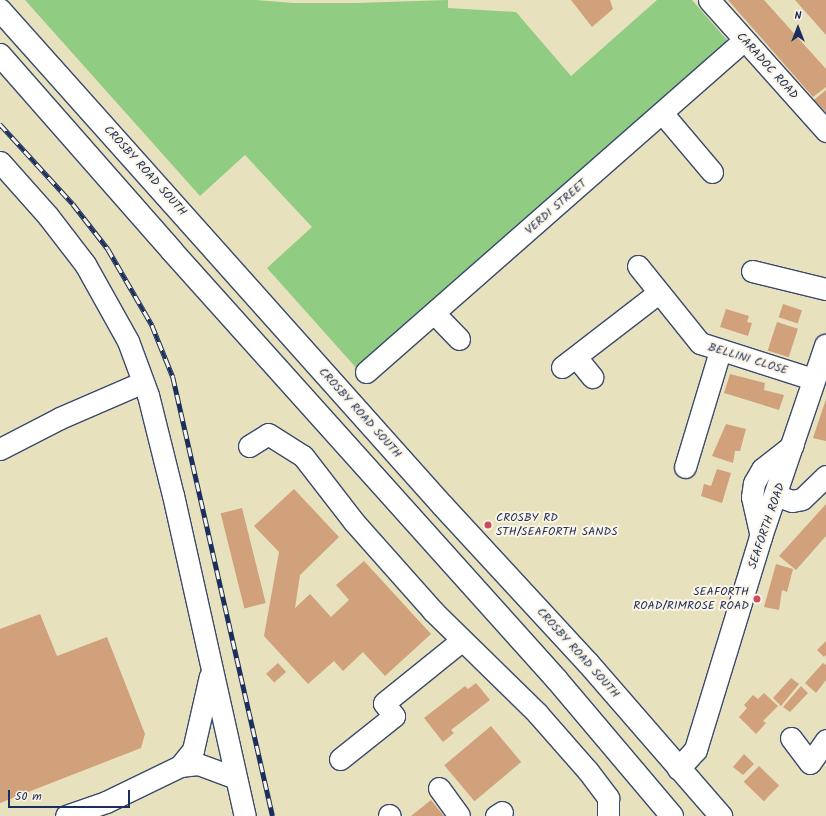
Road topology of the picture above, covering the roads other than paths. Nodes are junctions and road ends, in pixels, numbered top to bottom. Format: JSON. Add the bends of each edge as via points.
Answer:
{"nodes":[{"id":1,"x":709,"y":0,"type":"edge"},
{"id":2,"x":0,"y":9,"type":"edge"},
{"id":3,"x":744,"y":40,"type":"junction"},
{"id":4,"x":0,"y":56,"type":"edge"},
{"id":5,"x":663,"y":114,"type":"junction"},
{"id":6,"x":826,"y":131,"type":"edge"},
{"id":7,"x":0,"y":162,"type":"edge"},
{"id":8,"x":712,"y":172,"type":"dead end"},
{"id":9,"x":638,"y":266,"type":"dead end"},
{"id":10,"x":752,"y":271,"type":"dead end"},
{"id":11,"x":826,"y":289,"type":"edge"},
{"id":12,"x":658,"y":293,"type":"junction"},
{"id":13,"x":434,"y":313,"type":"junction"},
{"id":14,"x":459,"y":339,"type":"dead end"},
{"id":15,"x":826,"y":346,"type":"edge"},
{"id":16,"x":720,"y":351,"type":"junction"},
{"id":17,"x":366,"y":372,"type":"dead end"},
{"id":18,"x":592,"y":377,"type":"dead end"},
{"id":19,"x":813,"y":379,"type":"junction"},
{"id":20,"x":143,"y":382,"type":"junction"},
{"id":21,"x":793,"y":445,"type":"junction"},
{"id":22,"x":249,"y":446,"type":"dead end"},
{"id":23,"x":0,"y":449,"type":"edge"},
{"id":24,"x":685,"y":468,"type":"dead end"},
{"id":25,"x":826,"y":476,"type":"edge"},
{"id":26,"x":777,"y":496,"type":"junction"},
{"id":27,"x":761,"y":538,"type":"junction"},
{"id":28,"x":462,"y":640,"type":"junction"},
{"id":29,"x":211,"y":666,"type":"junction"},
{"id":30,"x":791,"y":738,"type":"dead end"},
{"id":31,"x":826,"y":740,"type":"edge"},
{"id":32,"x":340,"y":759,"type":"dead end"},
{"id":33,"x":180,"y":766,"type":"junction"},
{"id":34,"x":679,"y":769,"type":"junction"},
{"id":35,"x":236,"y":778,"type":"junction"},
{"id":36,"x":439,"y":788,"type":"dead end"},
{"id":37,"x":108,"y":809,"type":"edge"},
{"id":38,"x":66,"y":816,"type":"edge"},
{"id":39,"x":245,"y":816,"type":"edge"},
{"id":40,"x":459,"y":816,"type":"edge"},
{"id":41,"x":608,"y":816,"type":"edge"},
{"id":42,"x":672,"y":816,"type":"edge"},
{"id":43,"x":721,"y":816,"type":"edge"}],
"edges":[{"from":1,"to":3,"type":"street","name":"CARADOC ROAD"},
{"from":2,"to":34,"type":"main road","name":"CROSBY ROAD SOUTH","via":[[443,506],[588,663]]},
{"from":3,"to":5,"type":"street","name":"VERDI STREET"},
{"from":3,"to":6,"type":"street","name":"CARADOC ROAD"},
{"from":4,"to":42,"type":"main road","via":[[557,680]]},
{"from":5,"to":8,"type":"street"},
{"from":5,"to":13,"type":"street","name":"VERDI STREET"},
{"from":7,"to":20,"type":"street","via":[[48,216],[85,264],[128,341]]},
{"from":9,"to":12,"type":"street","name":"BELLINI CLOSE"},
{"from":10,"to":11,"type":"street"},
{"from":12,"to":16,"type":"street","name":"BELLINI CLOSE","via":[[696,340]]},
{"from":12,"to":18,"type":"street","via":[[569,362]]},
{"from":13,"to":14,"type":"street"},
{"from":13,"to":17,"type":"street","name":"VERDI STREET"},
{"from":15,"to":19,"type":"main road","name":"SEAFORTH ROAD"},
{"from":16,"to":19,"type":"street","name":"BELLINI CLOSE"},
{"from":16,"to":24,"type":"street"},
{"from":19,"to":21,"type":"main road","name":"SEAFORTH ROAD"},
{"from":20,"to":23,"type":"street","via":[[60,418]]},
{"from":20,"to":29,"type":"street","via":[[173,495]]},
{"from":21,"to":26,"type":"main road","name":"SEAFORTH ROAD"},
{"from":21,"to":27,"type":"street","via":[[762,469],[754,483],[752,497]]},
{"from":22,"to":28,"type":"street","via":[[268,434],[303,456],[354,522]]},
{"from":25,"to":26,"type":"street","via":[[802,499],[792,501]]},
{"from":26,"to":27,"type":"main road","name":"SEAFORTH ROAD"},
{"from":27,"to":34,"type":"main road","name":"SEAFORTH ROAD","via":[[696,750]]},
{"from":28,"to":32,"type":"street","via":[[384,704],[394,716]]},
{"from":28,"to":41,"type":"street","via":[[537,713],[588,771],[608,798]]},
{"from":29,"to":33,"type":"street","via":[[202,718],[193,750]]},
{"from":29,"to":35,"type":"street"},
{"from":30,"to":31,"type":"street","via":[[810,763]]},
{"from":33,"to":35,"type":"street","via":[[198,764]]},
{"from":33,"to":37,"type":"street"},
{"from":34,"to":43,"type":"main road","name":"CROSBY ROAD SOUTH"},
{"from":35,"to":39,"type":"street"},
{"from":36,"to":40,"type":"street"},
{"from":37,"to":38,"type":"street"}]}
